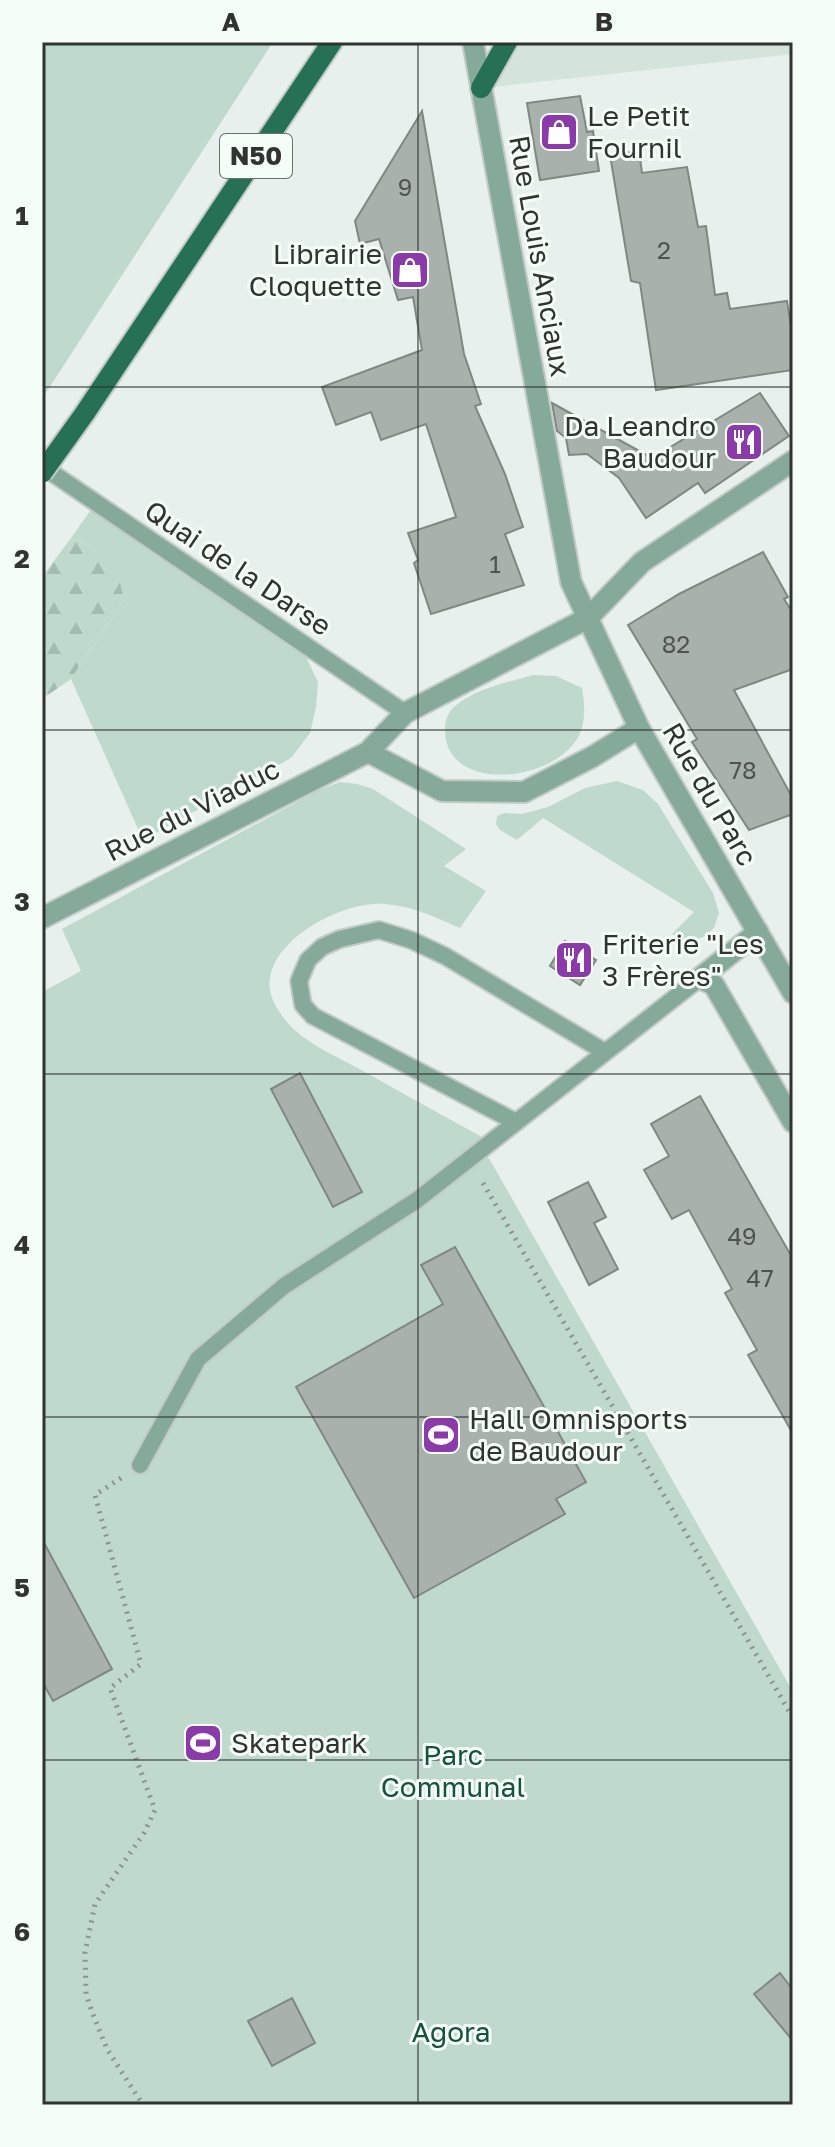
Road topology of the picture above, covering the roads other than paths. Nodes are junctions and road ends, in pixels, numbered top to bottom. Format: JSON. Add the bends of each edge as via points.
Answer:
{"nodes":[{"id":1,"x":332,"y":42,"type":"edge"},
{"id":2,"x":473,"y":42,"type":"edge"},
{"id":3,"x":507,"y":42,"type":"edge"},
{"id":4,"x":481,"y":88,"type":"junction"},
{"id":5,"x":793,"y":461,"type":"edge"},
{"id":6,"x":42,"y":466,"type":"edge"},
{"id":7,"x":42,"y":473,"type":"edge"},
{"id":8,"x":588,"y":618,"type":"junction"},
{"id":9,"x":405,"y":713,"type":"junction"},
{"id":10,"x":639,"y":728,"type":"junction"},
{"id":11,"x":368,"y":752,"type":"junction"},
{"id":12,"x":42,"y":918,"type":"edge"},
{"id":13,"x":758,"y":932,"type":"junction"},
{"id":14,"x":700,"y":978,"type":"junction"},
{"id":15,"x":793,"y":993,"type":"edge"},
{"id":16,"x":605,"y":1052,"type":"junction"},
{"id":17,"x":516,"y":1122,"type":"junction"},
{"id":18,"x":793,"y":1122,"type":"edge"},
{"id":19,"x":140,"y":1465,"type":"road end"}],
"edges":[{"from":1,"to":7,"type":"main road","number":"N50","bridge":true},
{"from":2,"to":4,"type":"street","name":"Rue Louis Anciaux"},
{"from":3,"to":4,"type":"main road"},
{"from":4,"to":8,"type":"street","name":"Rue Louis Anciaux","via":[[571,582]]},
{"from":5,"to":8,"type":"street","name":"Rue du Viaduc","via":[[642,562]]},
{"from":6,"to":9,"type":"lane","name":"Quai de la Darse"},
{"from":8,"to":9,"type":"street","name":"Rue du Viaduc"},
{"from":8,"to":10,"type":"street","name":"Rue du Parc"},
{"from":9,"to":11,"type":"street","name":"Rue du Viaduc"},
{"from":10,"to":11,"type":"street","via":[[524,792],[442,791]]},
{"from":10,"to":13,"type":"street","name":"Rue du Parc"},
{"from":11,"to":12,"type":"street","name":"Rue du Viaduc"},
{"from":13,"to":14,"type":"street"},
{"from":13,"to":15,"type":"street","name":"Rue du Parc"},
{"from":14,"to":16,"type":"lane"},
{"from":14,"to":18,"type":"street","via":[[714,985]]},
{"from":16,"to":17,"type":"lane"},
{"from":16,"to":17,"type":"lane","via":[[445,956],[379,930],[340,939],[308,960],[299,981],[303,1005],[313,1016]]},
{"from":17,"to":19,"type":"lane","via":[[417,1200],[284,1286],[198,1359]]}]}
